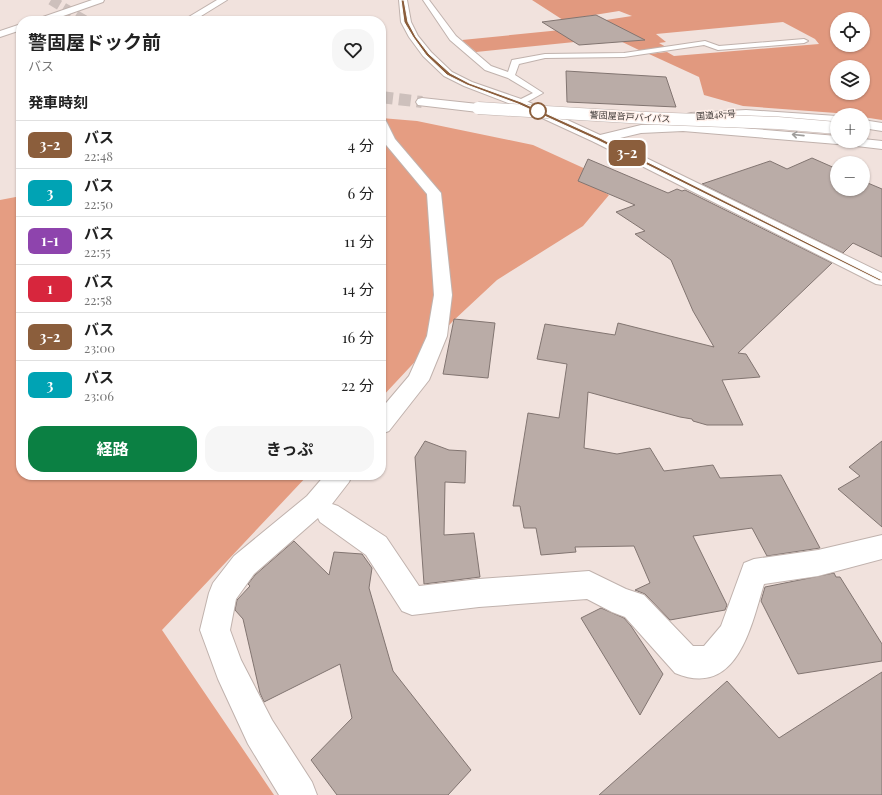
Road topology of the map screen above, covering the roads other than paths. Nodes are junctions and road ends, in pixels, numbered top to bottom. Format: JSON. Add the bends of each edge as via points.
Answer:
{"nodes":[{"id":1,"x":100,"y":0,"type":"edge"},
{"id":2,"x":222,"y":0,"type":"edge"},
{"id":3,"x":403,"y":0,"type":"edge"},
{"id":4,"x":426,"y":0,"type":"edge"},
{"id":5,"x":54,"y":16,"type":"edge"},
{"id":6,"x":195,"y":16,"type":"edge"},
{"id":7,"x":16,"y":29,"type":"edge"},
{"id":8,"x":0,"y":34,"type":"edge"},
{"id":9,"x":804,"y":41,"type":"dead end"},
{"id":10,"x":511,"y":76,"type":"junction"},
{"id":11,"x":422,"y":102,"type":"tunnel mouth"},
{"id":12,"x":520,"y":103,"type":"junction"},
{"id":13,"x":830,"y":119,"type":"edge"},
{"id":14,"x":870,"y":125,"type":"edge"},
{"id":15,"x":830,"y":127,"type":"edge"},
{"id":16,"x":882,"y":127,"type":"edge"},
{"id":17,"x":870,"y":131,"type":"edge"},
{"id":18,"x":386,"y":133,"type":"edge"},
{"id":19,"x":882,"y":133,"type":"edge"},
{"id":20,"x":599,"y":139,"type":"junction"},
{"id":21,"x":830,"y":139,"type":"edge"},
{"id":22,"x":870,"y":144,"type":"edge"},
{"id":23,"x":882,"y":145,"type":"edge"},
{"id":24,"x":882,"y":280,"type":"edge"},
{"id":25,"x":386,"y":420,"type":"edge"},
{"id":26,"x":336,"y":480,"type":"edge"},
{"id":27,"x":329,"y":514,"type":"dead end"},
{"id":28,"x":882,"y":547,"type":"edge"},
{"id":29,"x":299,"y":795,"type":"edge"}],
"edges":[{"from":1,"to":5,"type":"main road"},
{"from":2,"to":6,"type":"main road"},
{"from":3,"to":12,"type":"main road","via":[[406,22],[414,37],[448,74]]},
{"from":4,"to":10,"type":"lane","via":[[453,38],[488,68]]},
{"from":7,"to":8,"type":"main road"},
{"from":9,"to":10,"type":"lane","via":[[718,48],[705,43],[624,55],[545,56],[515,62]]},
{"from":10,"to":12,"type":"lane","via":[[539,93]]},
{"from":11,"to":15,"type":"main road","name":"警固屋音戸バイパス","bridge":true,"via":[[478,108]]},
{"from":12,"to":20,"type":"main road"},
{"from":13,"to":20,"type":"main road","name":"国道487号","via":[[773,114],[722,114],[652,122],[613,132]]},
{"from":14,"to":16,"type":"main road"},
{"from":17,"to":19,"type":"main road"},
{"from":18,"to":25,"type":"main road","via":[[434,193],[443,295],[437,336],[418,380]]},
{"from":21,"to":20,"type":"main road","name":"国道487号","one_way":true,"via":[[683,127],[641,129]]},
{"from":20,"to":24,"type":"main road"},
{"from":22,"to":23,"type":"main road"},
{"from":26,"to":29,"type":"main road","via":[[316,504],[244,565],[223,593],[215,630],[229,668],[260,732]]},
{"from":27,"to":28,"type":"main road","via":[[376,546],[412,601],[589,585],[622,602],[634,605],[686,662],[711,662],[733,635],[754,572],[818,563]]}]}
